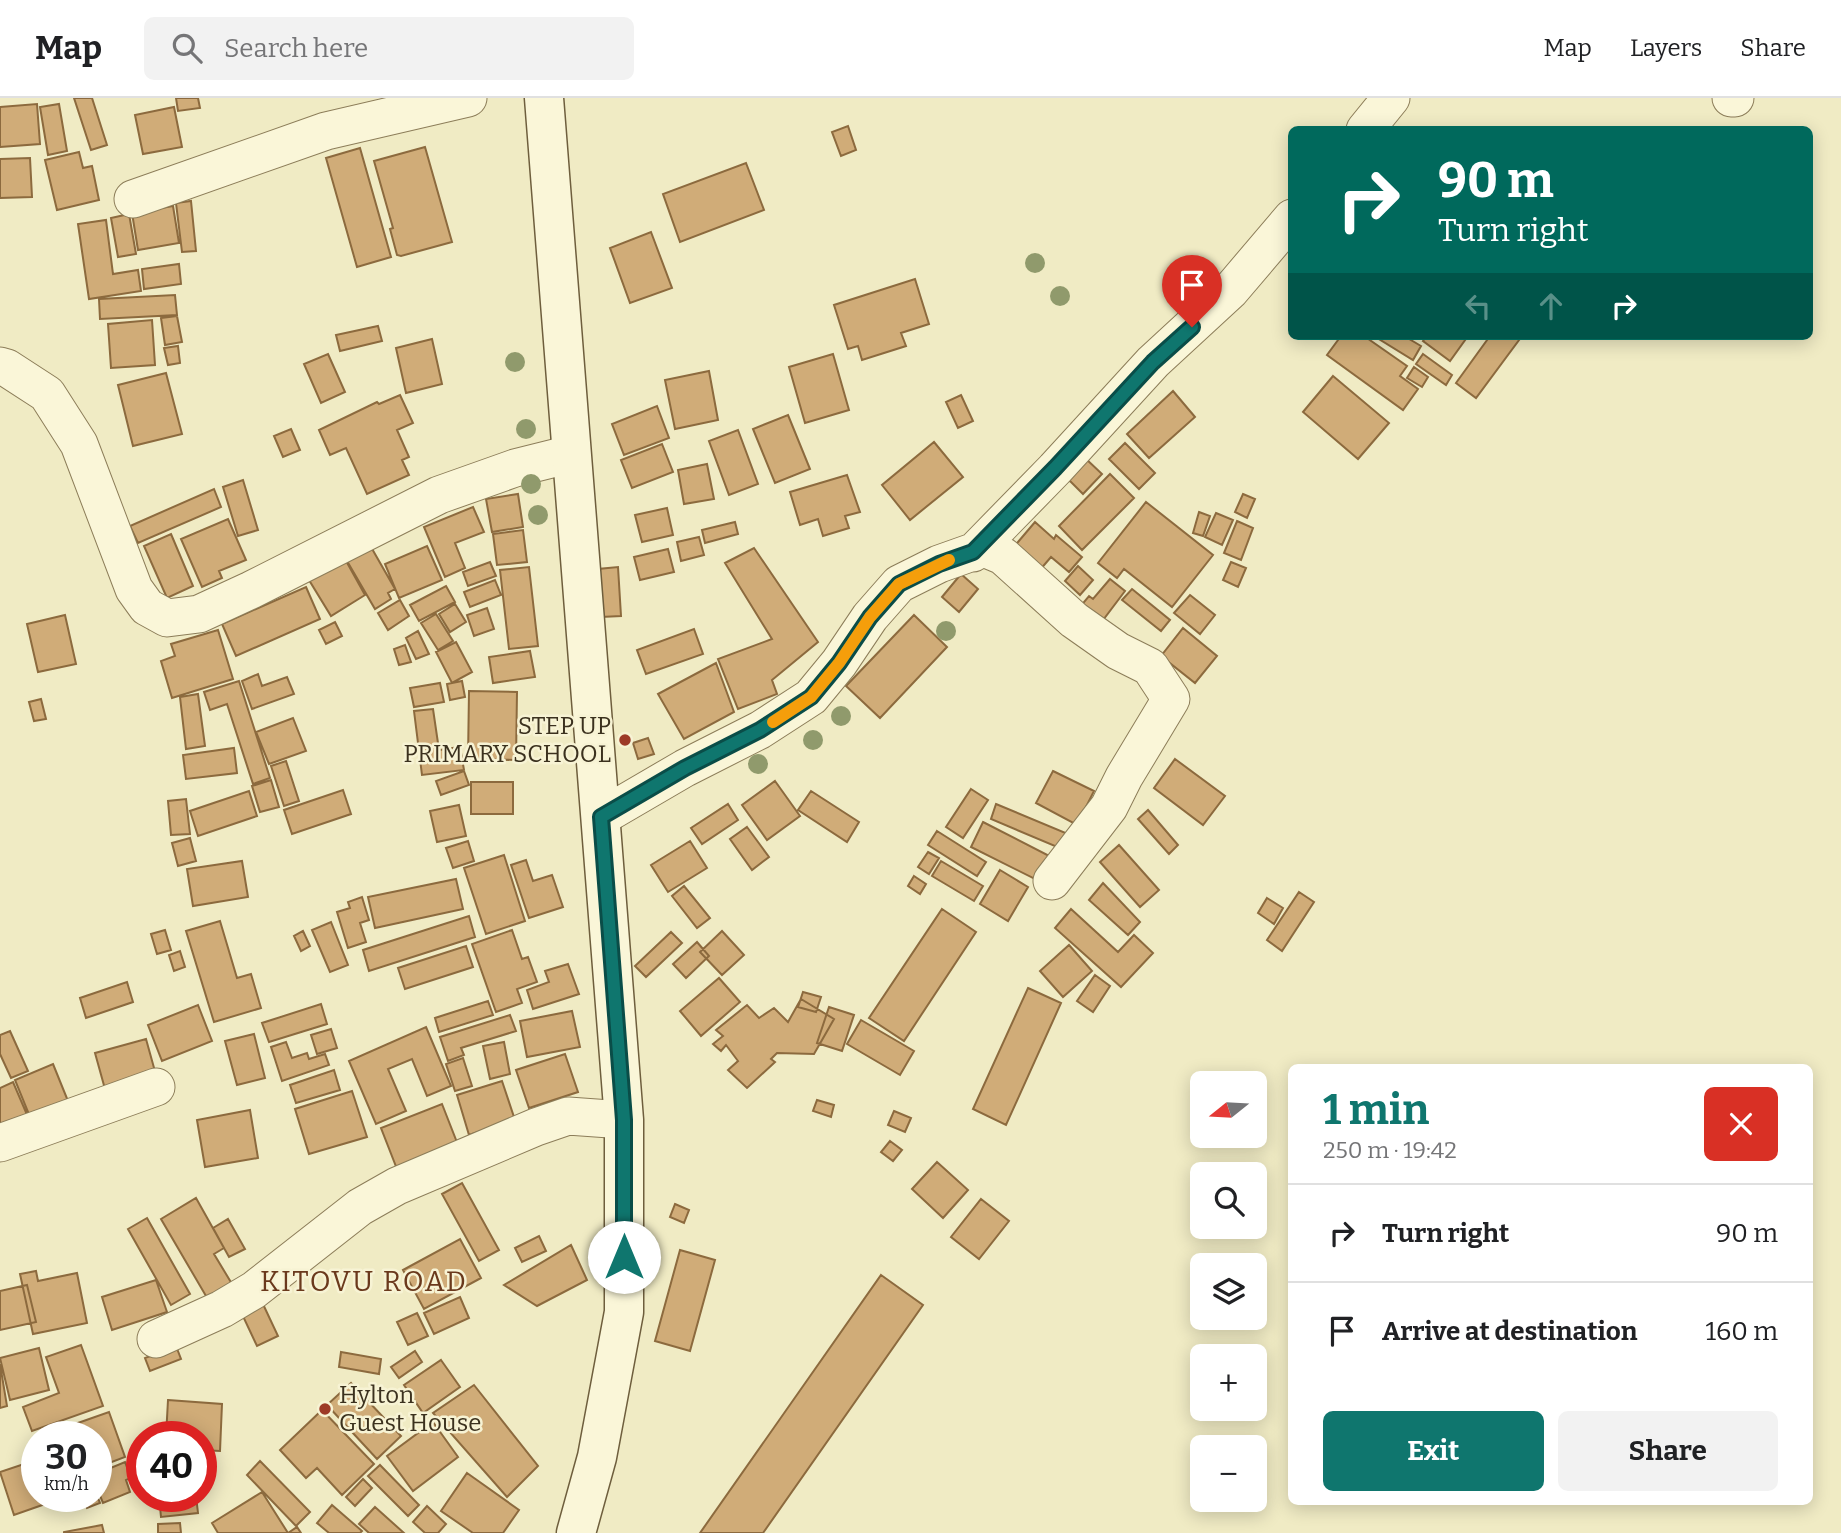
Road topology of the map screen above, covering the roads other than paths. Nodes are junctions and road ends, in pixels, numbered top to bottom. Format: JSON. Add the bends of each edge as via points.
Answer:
{"nodes":[{"id":1,"x":468,"y":98,"type":"edge"},
{"id":2,"x":544,"y":98,"type":"edge"},
{"id":3,"x":1391,"y":98,"type":"edge"},
{"id":4,"x":1368,"y":126,"type":"edge"},
{"id":5,"x":133,"y":200,"type":"dead end"},
{"id":6,"x":1288,"y":223,"type":"edge"},
{"id":7,"x":0,"y":366,"type":"edge"},
{"id":8,"x":571,"y":454,"type":"junction"},
{"id":9,"x":973,"y":552,"type":"junction"},
{"id":10,"x":601,"y":817,"type":"junction"},
{"id":11,"x":1052,"y":881,"type":"dead end"},
{"id":12,"x":156,"y":1087,"type":"dead end"},
{"id":13,"x":624,"y":1120,"type":"junction"},
{"id":14,"x":0,"y":1143,"type":"edge"},
{"id":15,"x":156,"y":1339,"type":"dead end"},
{"id":16,"x":576,"y":1533,"type":"edge"}],
"edges":[{"from":1,"to":5,"type":"street","via":[[326,131]]},
{"from":2,"to":8,"type":"street"},
{"from":3,"to":4,"type":"street"},
{"from":6,"to":9,"type":"street","via":[[1230,291],[1153,362]]},
{"from":7,"to":8,"type":"street","via":[[47,394],[79,444],[134,589],[147,607],[167,618],[199,614],[439,495]]},
{"from":8,"to":10,"type":"street"},
{"from":9,"to":10,"type":"street","via":[[899,584],[811,697]]},
{"from":9,"to":11,"type":"street","via":[[984,548],[1003,556],[1074,620],[1150,667],[1171,699],[1109,807]]},
{"from":10,"to":13,"type":"street"},
{"from":12,"to":14,"type":"street"},
{"from":13,"to":15,"type":"street","via":[[568,1116],[397,1186],[360,1207],[254,1290]]},
{"from":13,"to":16,"type":"street","via":[[624,1312],[597,1457]]}]}
